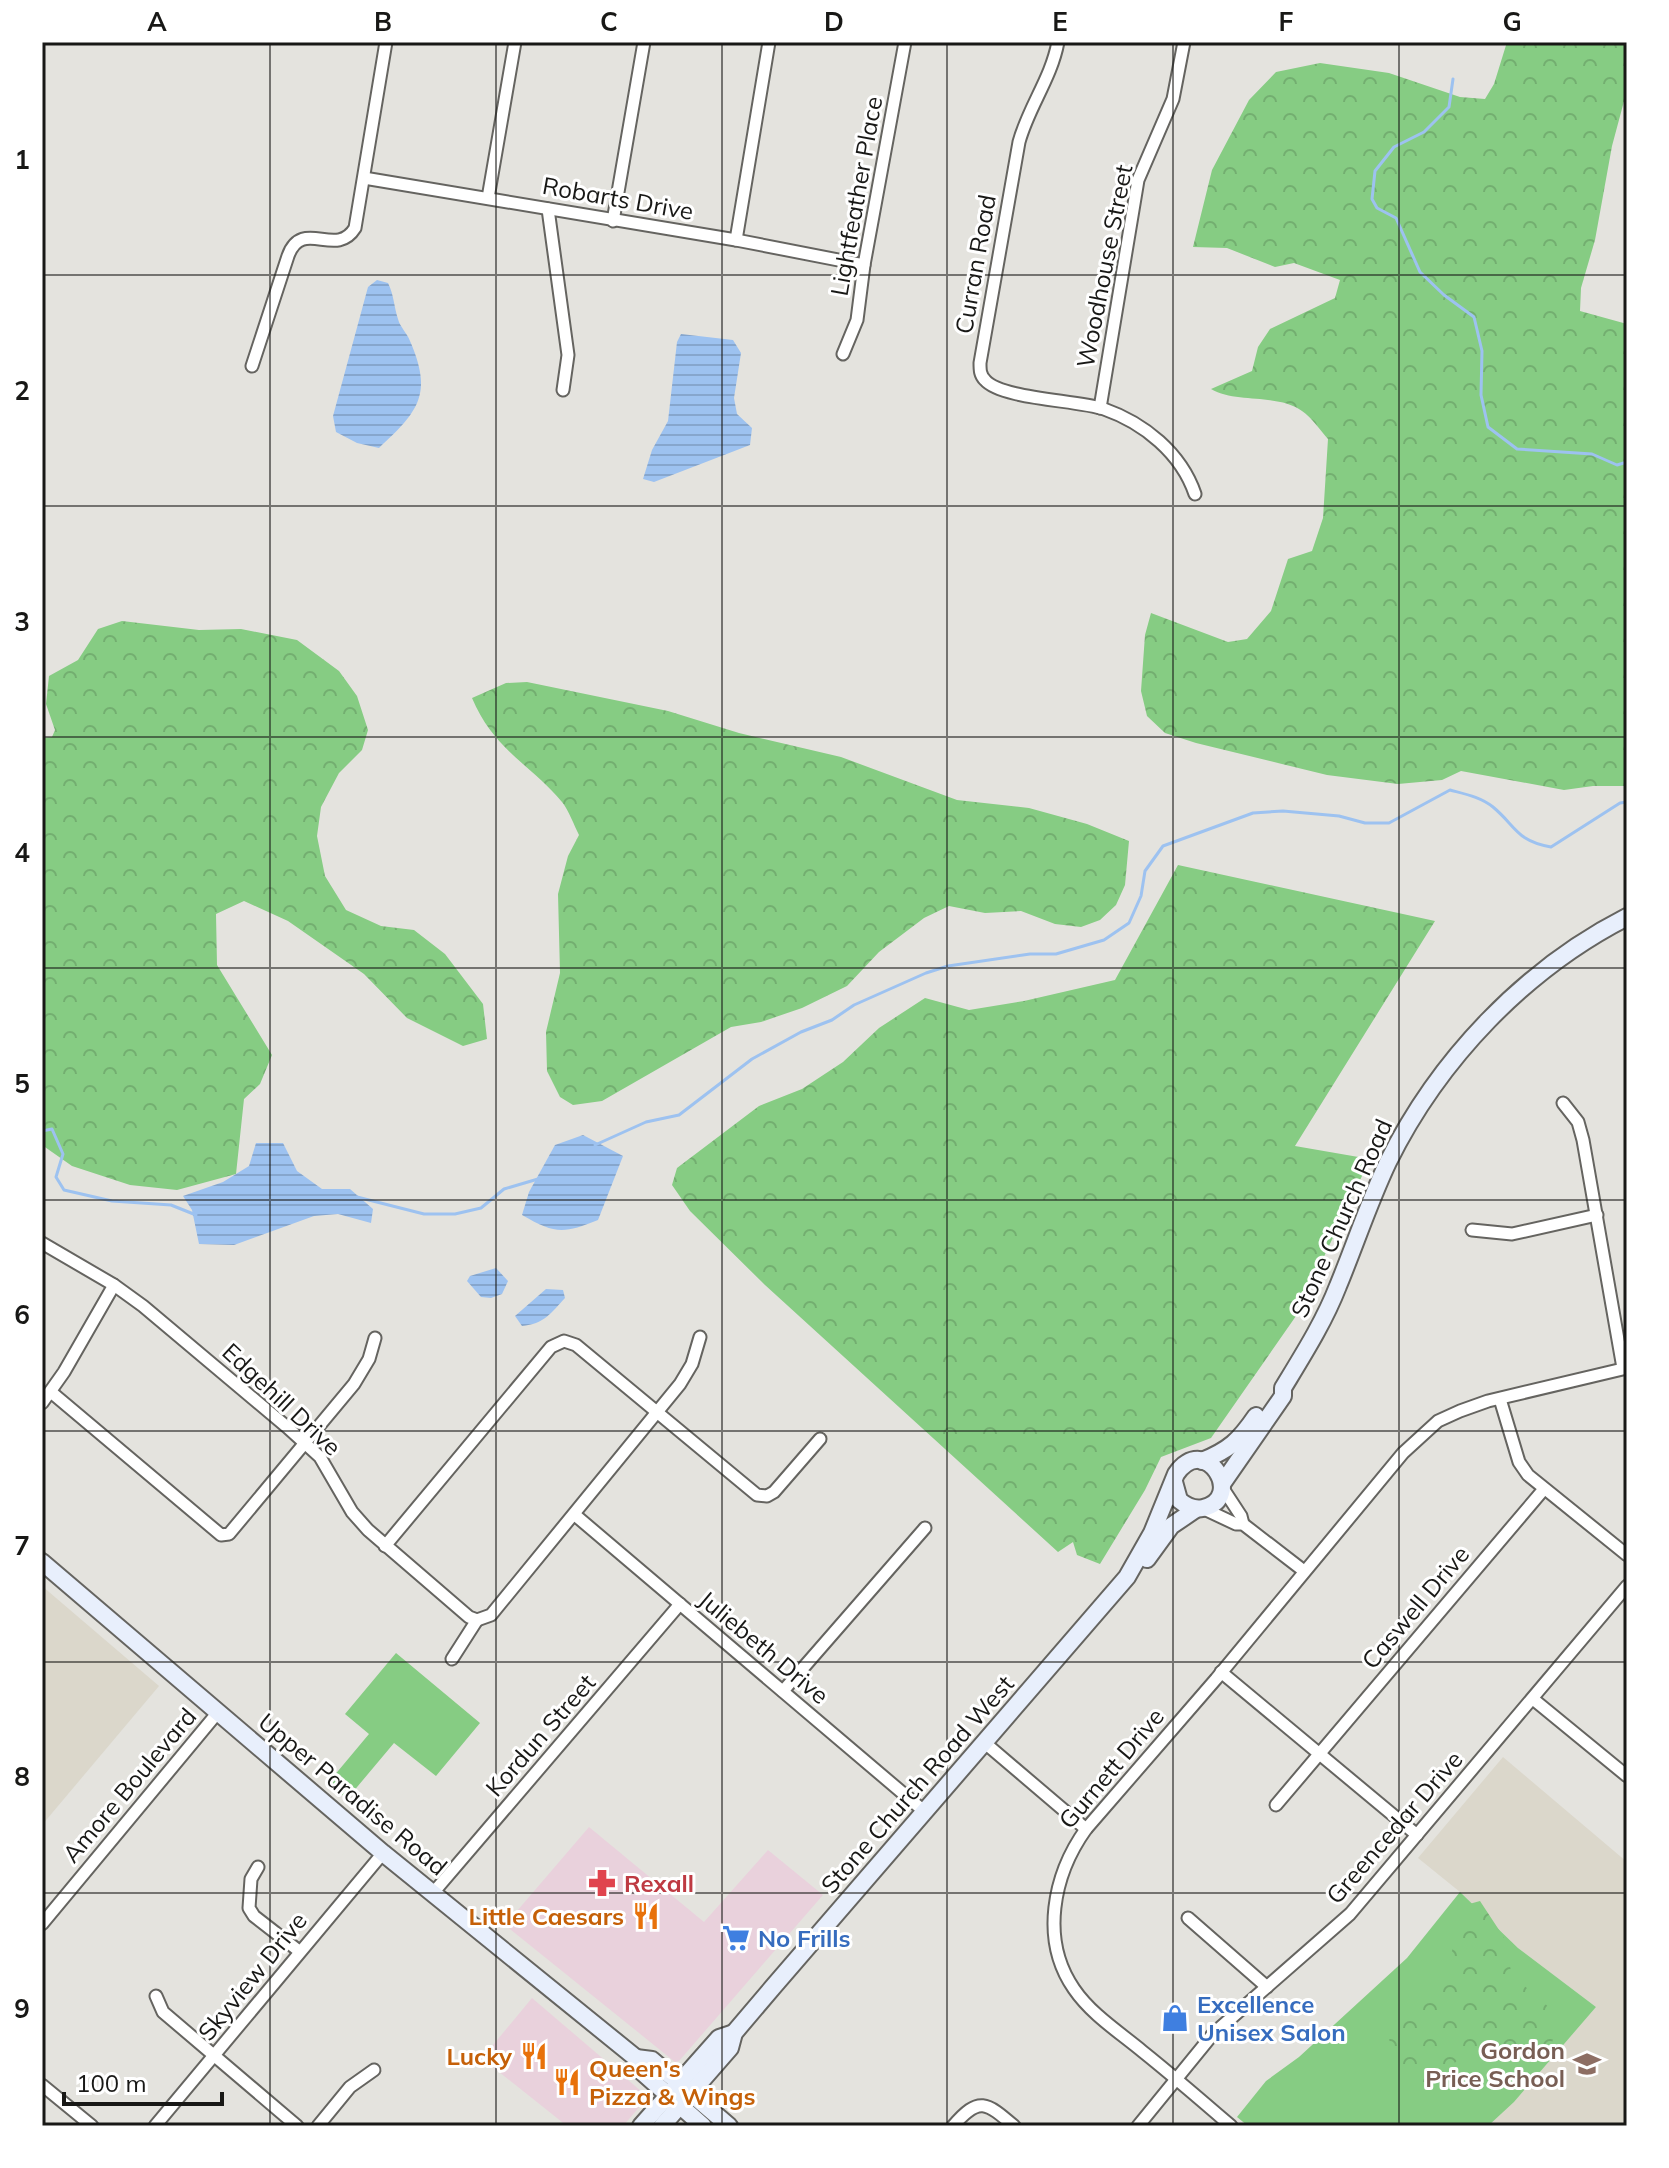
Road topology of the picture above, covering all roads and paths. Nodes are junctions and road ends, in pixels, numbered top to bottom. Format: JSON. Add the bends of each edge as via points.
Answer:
{"nodes":[{"id":1,"x":386,"y":42,"type":"edge"},
{"id":2,"x":515,"y":42,"type":"edge"},
{"id":3,"x":644,"y":42,"type":"edge"},
{"id":4,"x":769,"y":42,"type":"edge"},
{"id":5,"x":905,"y":42,"type":"edge"},
{"id":6,"x":1058,"y":42,"type":"edge"},
{"id":7,"x":1184,"y":42,"type":"edge"},
{"id":8,"x":364,"y":178,"type":"junction"},
{"id":9,"x":488,"y":198,"type":"junction"},
{"id":10,"x":548,"y":209,"type":"junction"},
{"id":11,"x":613,"y":221,"type":"junction"},
{"id":12,"x":736,"y":240,"type":"junction"},
{"id":13,"x":864,"y":265,"type":"junction"},
{"id":14,"x":843,"y":354,"type":"dead end"},
{"id":15,"x":252,"y":366,"type":"dead end"},
{"id":16,"x":563,"y":390,"type":"dead end"},
{"id":17,"x":1100,"y":408,"type":"junction"},
{"id":18,"x":1195,"y":494,"type":"dead end"},
{"id":19,"x":1627,"y":917,"type":"edge"},
{"id":20,"x":1563,"y":1103,"type":"dead end"},
{"id":21,"x":1597,"y":1215,"type":"junction"},
{"id":22,"x":1472,"y":1230,"type":"dead end"},
{"id":23,"x":42,"y":1243,"type":"edge"},
{"id":24,"x":114,"y":1285,"type":"junction"},
{"id":25,"x":700,"y":1337,"type":"dead end"},
{"id":26,"x":375,"y":1338,"type":"dead end"},
{"id":27,"x":1625,"y":1368,"type":"edge"},
{"id":28,"x":1283,"y":1388,"type":"junction"},
{"id":29,"x":51,"y":1392,"type":"junction"},
{"id":30,"x":1500,"y":1399,"type":"junction"},
{"id":31,"x":42,"y":1403,"type":"edge"},
{"id":32,"x":656,"y":1413,"type":"junction"},
{"id":33,"x":820,"y":1439,"type":"dead end"},
{"id":34,"x":305,"y":1444,"type":"junction"},
{"id":35,"x":1202,"y":1461,"type":"junction"},
{"id":36,"x":1174,"y":1482,"type":"junction"},
{"id":37,"x":1222,"y":1486,"type":"junction"},
{"id":38,"x":1544,"y":1489,"type":"junction"},
{"id":39,"x":1199,"y":1508,"type":"junction"},
{"id":40,"x":575,"y":1515,"type":"junction"},
{"id":41,"x":1243,"y":1524,"type":"junction"},
{"id":42,"x":925,"y":1528,"type":"dead end"},
{"id":43,"x":385,"y":1546,"type":"junction"},
{"id":44,"x":1627,"y":1555,"type":"edge"},
{"id":45,"x":42,"y":1562,"type":"edge"},
{"id":46,"x":1136,"y":1565,"type":"junction"},
{"id":47,"x":1304,"y":1571,"type":"junction"},
{"id":48,"x":1627,"y":1586,"type":"edge"},
{"id":49,"x":680,"y":1604,"type":"junction"},
{"id":50,"x":477,"y":1620,"type":"junction"},
{"id":51,"x":452,"y":1659,"type":"dead end"},
{"id":52,"x":1221,"y":1672,"type":"junction"},
{"id":53,"x":783,"y":1691,"type":"junction"},
{"id":54,"x":1533,"y":1699,"type":"junction"},
{"id":55,"x":219,"y":1711,"type":"junction"},
{"id":56,"x":985,"y":1743,"type":"junction"},
{"id":57,"x":1320,"y":1754,"type":"junction"},
{"id":58,"x":1627,"y":1776,"type":"edge"},
{"id":59,"x":1276,"y":1805,"type":"dead end"},
{"id":60,"x":925,"y":1812,"type":"junction"},
{"id":61,"x":1086,"y":1829,"type":"junction"},
{"id":62,"x":1417,"y":1835,"type":"junction"},
{"id":63,"x":383,"y":1853,"type":"junction"},
{"id":64,"x":258,"y":1867,"type":"dead end"},
{"id":65,"x":433,"y":1893,"type":"junction"},
{"id":66,"x":1188,"y":1918,"type":"dead end"},
{"id":67,"x":42,"y":1924,"type":"edge"},
{"id":68,"x":299,"y":1951,"type":"junction"},
{"id":69,"x":1267,"y":1987,"type":"junction"},
{"id":70,"x":156,"y":1996,"type":"dead end"},
{"id":71,"x":214,"y":2057,"type":"junction"},
{"id":72,"x":636,"y":2058,"type":"junction"},
{"id":73,"x":374,"y":2070,"type":"dead end"},
{"id":74,"x":1178,"y":2080,"type":"junction"},
{"id":75,"x":42,"y":2085,"type":"edge"},
{"id":76,"x":685,"y":2087,"type":"junction"},
{"id":77,"x":673,"y":2102,"type":"junction"},
{"id":78,"x":92,"y":2126,"type":"edge"},
{"id":79,"x":155,"y":2126,"type":"edge"},
{"id":80,"x":297,"y":2126,"type":"edge"},
{"id":81,"x":318,"y":2126,"type":"edge"},
{"id":82,"x":641,"y":2126,"type":"edge"},
{"id":83,"x":662,"y":2126,"type":"edge"},
{"id":84,"x":703,"y":2126,"type":"edge"},
{"id":85,"x":729,"y":2126,"type":"edge"},
{"id":86,"x":953,"y":2126,"type":"edge"},
{"id":87,"x":1014,"y":2126,"type":"edge"},
{"id":88,"x":1138,"y":2126,"type":"edge"},
{"id":89,"x":1231,"y":2126,"type":"edge"}],
"edges":[{"from":1,"to":8,"type":"street"},
{"from":2,"to":9,"type":"street"},
{"from":3,"to":11,"type":"street"},
{"from":4,"to":12,"type":"street"},
{"from":5,"to":13,"type":"street","name":"Lightfeather Place"},
{"from":6,"to":17,"type":"street","name":"Curran Road","via":[[1049,77],[1019,142],[981,373],[986,382],[1006,391]]},
{"from":7,"to":17,"type":"street","name":"Woodhouse Street","via":[[1173,99],[1136,189]]},
{"from":8,"to":9,"type":"street","name":"Robarts Drive"},
{"from":8,"to":15,"type":"street","via":[[351,235],[337,242],[308,238],[290,249]]},
{"from":9,"to":10,"type":"street","name":"Robarts Drive"},
{"from":10,"to":11,"type":"street","name":"Robarts Drive"},
{"from":10,"to":16,"type":"street","via":[[568,355]]},
{"from":11,"to":12,"type":"street","name":"Robarts Drive"},
{"from":12,"to":13,"type":"street","name":"Robarts Drive"},
{"from":13,"to":14,"type":"street","name":"Lightfeather Place","via":[[857,320]]},
{"from":17,"to":18,"type":"street","via":[[1154,437],[1177,459]]},
{"from":19,"to":28,"type":"main road","name":"Stone Church Road","via":[[1574,947],[1493,1015],[1436,1081],[1388,1162],[1324,1317]]},
{"from":20,"to":21,"type":"street","via":[[1581,1131]]},
{"from":21,"to":22,"type":"street","via":[[1512,1234]]},
{"from":21,"to":27,"type":"street"},
{"from":23,"to":24,"type":"street","name":"Edgehill Drive"},
{"from":24,"to":29,"type":"street"},
{"from":24,"to":34,"type":"street","name":"Edgehill Drive"},
{"from":25,"to":32,"type":"street","via":[[688,1373]]},
{"from":26,"to":34,"type":"street","via":[[354,1384]]},
{"from":27,"to":30,"type":"street","name":"Gurnett Drive"},
{"from":28,"to":35,"type":"main road","name":"Stone Church Road","via":[[1275,1389],[1234,1445]]},
{"from":28,"to":37,"type":"main road","name":"Stone Church Road","via":[[1283,1396]]},
{"from":29,"to":31,"type":"street"},
{"from":29,"to":34,"type":"street","via":[[221,1535],[229,1534]]},
{"from":30,"to":38,"type":"street","via":[[1519,1462]]},
{"from":30,"to":47,"type":"street","name":"Gurnett Drive","via":[[1438,1421],[1403,1453]]},
{"from":32,"to":33,"type":"street","via":[[759,1496],[776,1490]]},
{"from":32,"to":40,"type":"street"},
{"from":32,"to":43,"type":"street","via":[[576,1345],[564,1341],[551,1347]]},
{"from":34,"to":43,"type":"street","name":"Edgehill Drive","via":[[329,1470],[352,1512]]},
{"from":35,"to":36,"type":"main road","via":[[1183,1465]]},
{"from":35,"to":37,"type":"main road","via":[[1216,1469]]},
{"from":36,"to":39,"type":"main road","via":[[1179,1500]]},
{"from":36,"to":46,"type":"main road"},
{"from":37,"to":39,"type":"main road","via":[[1217,1499]]},
{"from":37,"to":41,"type":"street"},
{"from":38,"to":44,"type":"street"},
{"from":38,"to":57,"type":"street","name":"Caswell Drive"},
{"from":39,"to":41,"type":"street"},
{"from":39,"to":46,"type":"main road","via":[[1178,1520]]},
{"from":40,"to":49,"type":"street","name":"Juliebeth Drive"},
{"from":40,"to":50,"type":"street","via":[[491,1615]]},
{"from":41,"to":47,"type":"street"},
{"from":42,"to":53,"type":"street"},
{"from":43,"to":50,"type":"street","name":"Edgehill Drive"},
{"from":45,"to":55,"type":"main road","name":"Upper Paradise Road"},
{"from":46,"to":56,"type":"main road","name":"Stone Church Road West"},
{"from":47,"to":52,"type":"street","name":"Gurnett Drive"},
{"from":48,"to":54,"type":"street","name":"Greencedar Drive"},
{"from":49,"to":53,"type":"street","name":"Juliebeth Drive"},
{"from":49,"to":65,"type":"street","name":"Kordun Street"},
{"from":50,"to":51,"type":"street"},
{"from":52,"to":57,"type":"street"},
{"from":52,"to":61,"type":"street","name":"Gurnett Drive"},
{"from":53,"to":60,"type":"street","name":"Juliebeth Drive"},
{"from":54,"to":58,"type":"street"},
{"from":54,"to":62,"type":"street","name":"Greencedar Drive"},
{"from":55,"to":63,"type":"main road","name":"Upper Paradise Road"},
{"from":55,"to":67,"type":"street","name":"Amore Boulevard"},
{"from":56,"to":60,"type":"main road","name":"Stone Church Road West"},
{"from":56,"to":61,"type":"street"},
{"from":57,"to":59,"type":"street","name":"Caswell Drive"},
{"from":57,"to":62,"type":"street"},
{"from":60,"to":76,"type":"main road","name":"Stone Church Road West","via":[[734,2033],[730,2048]]},
{"from":61,"to":74,"type":"street","name":"Gurnett Drive","via":[[1070,1852],[1054,1902],[1061,1962],[1074,1989],[1097,2015]]},
{"from":62,"to":69,"type":"street","name":"Greencedar Drive","via":[[1350,1914]]},
{"from":63,"to":65,"type":"main road","name":"Upper Paradise Road"},
{"from":63,"to":68,"type":"street","name":"Skyview Drive"},
{"from":64,"to":68,"type":"street","via":[[251,1879],[249,1908]]},
{"from":65,"to":72,"type":"main road","name":"Upper Paradise Road"},
{"from":66,"to":69,"type":"street"},
{"from":68,"to":71,"type":"street","name":"Skyview Drive"},
{"from":69,"to":74,"type":"street","name":"Greencedar Drive","via":[[1213,2034]]},
{"from":70,"to":71,"type":"street","via":[[163,2012]]},
{"from":71,"to":79,"type":"street","name":"Skyview Drive"},
{"from":71,"to":80,"type":"street"},
{"from":72,"to":76,"type":"main road","name":"Upper Paradise Road","via":[[652,2060]]},
{"from":72,"to":77,"type":"main road","name":"Upper Paradise Road","via":[[641,2071]]},
{"from":73,"to":81,"type":"street","via":[[350,2087]]},
{"from":74,"to":88,"type":"street","name":"Greencedar Drive"},
{"from":74,"to":89,"type":"street","name":"Gurnett Drive"},
{"from":75,"to":78,"type":"street"},
{"from":76,"to":77,"type":"main road","name":"Stone Church Road West"},
{"from":76,"to":85,"type":"main road","name":"Upper Paradise Road"},
{"from":77,"to":82,"type":"main road","name":"Stone Church Road West"},
{"from":77,"to":83,"type":"main road","name":"Stone Church Road West"},
{"from":77,"to":84,"type":"main road","name":"Upper Paradise Road"},
{"from":86,"to":87,"type":"street","via":[[968,2109],[981,2104]]}]}
